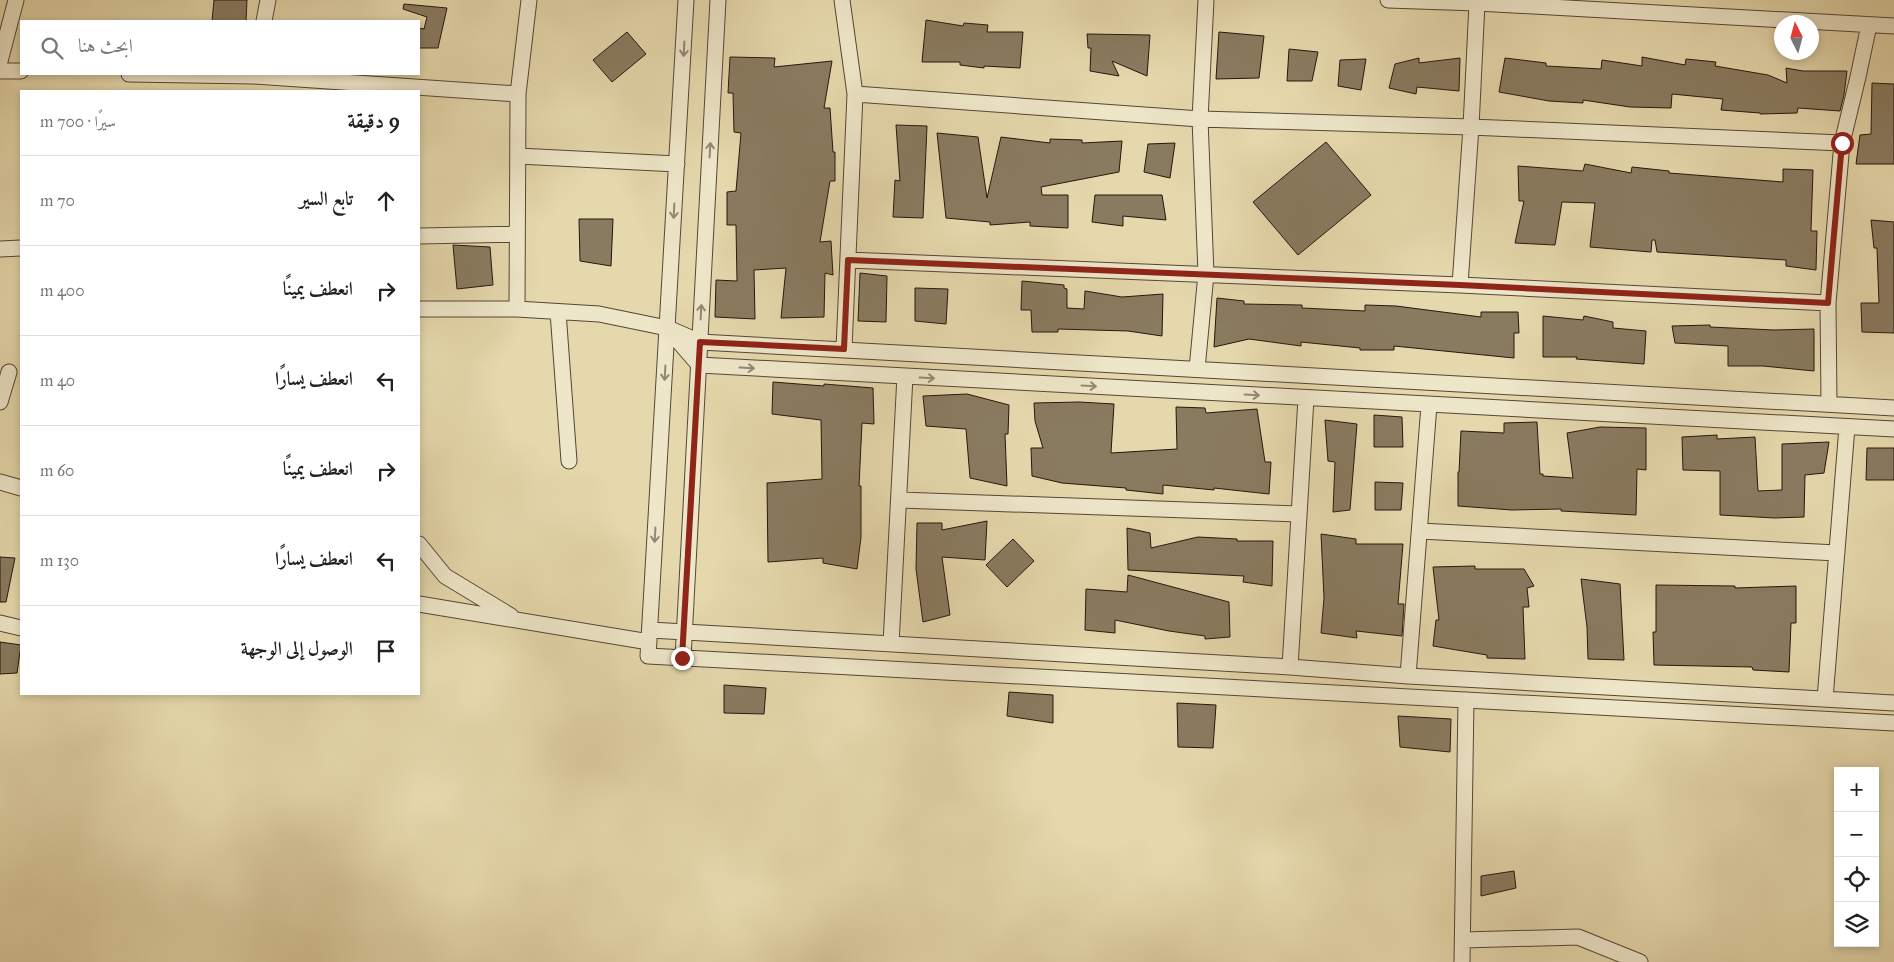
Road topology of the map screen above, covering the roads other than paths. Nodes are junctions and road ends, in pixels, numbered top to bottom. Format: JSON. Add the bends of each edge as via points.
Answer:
{"nodes":[{"id":1,"x":16,"y":0,"type":"edge"},
{"id":2,"x":268,"y":0,"type":"edge"},
{"id":3,"x":529,"y":0,"type":"edge"},
{"id":4,"x":686,"y":0,"type":"edge"},
{"id":5,"x":718,"y":0,"type":"edge"},
{"id":6,"x":842,"y":0,"type":"edge"},
{"id":7,"x":1206,"y":0,"type":"edge"},
{"id":8,"x":1388,"y":0,"type":"edge"},
{"id":9,"x":1477,"y":3,"type":"junction"},
{"id":10,"x":264,"y":20,"type":"edge"},
{"id":11,"x":1869,"y":25,"type":"junction"},
{"id":12,"x":1894,"y":26,"type":"edge"},
{"id":13,"x":0,"y":61,"type":"edge"},
{"id":14,"x":0,"y":71,"type":"edge"},
{"id":15,"x":20,"y":72,"type":"edge"},
{"id":16,"x":150,"y":75,"type":"edge"},
{"id":17,"x":253,"y":80,"type":"edge"},
{"id":18,"x":518,"y":94,"type":"junction"},
{"id":19,"x":855,"y":94,"type":"junction"},
{"id":20,"x":1200,"y":119,"type":"junction"},
{"id":21,"x":1471,"y":127,"type":"junction"},
{"id":22,"x":1842,"y":143,"type":"junction"},
{"id":23,"x":518,"y":156,"type":"junction"},
{"id":24,"x":677,"y":164,"type":"junction"},
{"id":25,"x":517,"y":234,"type":"junction"},
{"id":26,"x":420,"y":236,"type":"edge"},
{"id":27,"x":20,"y":248,"type":"edge"},
{"id":28,"x":0,"y":250,"type":"edge"},
{"id":29,"x":848,"y":260,"type":"junction"},
{"id":30,"x":1206,"y":274,"type":"junction"},
{"id":31,"x":1460,"y":285,"type":"junction"},
{"id":32,"x":1828,"y":303,"type":"junction"},
{"id":33,"x":420,"y":309,"type":"edge"},
{"id":34,"x":516,"y":309,"type":"junction"},
{"id":35,"x":558,"y":312,"type":"junction"},
{"id":36,"x":668,"y":328,"type":"junction"},
{"id":37,"x":700,"y":342,"type":"junction"},
{"id":38,"x":844,"y":349,"type":"junction"},
{"id":39,"x":699,"y":365,"type":"junction"},
{"id":40,"x":1197,"y":369,"type":"junction"},
{"id":41,"x":10,"y":372,"type":"edge"},
{"id":42,"x":905,"y":376,"type":"junction"},
{"id":43,"x":1306,"y":398,"type":"junction"},
{"id":44,"x":0,"y":402,"type":"edge"},
{"id":45,"x":1829,"y":404,"type":"junction"},
{"id":46,"x":1428,"y":405,"type":"junction"},
{"id":47,"x":1894,"y":408,"type":"edge"},
{"id":48,"x":1847,"y":427,"type":"junction"},
{"id":49,"x":1894,"y":429,"type":"edge"},
{"id":50,"x":569,"y":461,"type":"dead end"},
{"id":51,"x":0,"y":482,"type":"edge"},
{"id":52,"x":20,"y":488,"type":"edge"},
{"id":53,"x":900,"y":500,"type":"junction"},
{"id":54,"x":1299,"y":514,"type":"junction"},
{"id":55,"x":1420,"y":531,"type":"junction"},
{"id":56,"x":420,"y":545,"type":"edge"},
{"id":57,"x":1837,"y":553,"type":"junction"},
{"id":58,"x":420,"y":604,"type":"edge"},
{"id":59,"x":517,"y":620,"type":"junction"},
{"id":60,"x":0,"y":622,"type":"edge"},
{"id":61,"x":20,"y":628,"type":"edge"},
{"id":62,"x":684,"y":632,"type":"junction"},
{"id":63,"x":649,"y":636,"type":"junction"},
{"id":64,"x":891,"y":644,"type":"junction"},
{"id":65,"x":682,"y":658,"type":"junction"},
{"id":66,"x":1290,"y":667,"type":"junction"},
{"id":67,"x":1408,"y":676,"type":"junction"},
{"id":68,"x":1824,"y":699,"type":"junction"},
{"id":69,"x":1466,"y":700,"type":"junction"},
{"id":70,"x":1894,"y":703,"type":"edge"},
{"id":71,"x":1894,"y":723,"type":"edge"},
{"id":72,"x":1463,"y":940,"type":"junction"},
{"id":73,"x":1462,"y":962,"type":"edge"},
{"id":74,"x":1640,"y":962,"type":"edge"}],
"edges":[{"from":1,"to":13,"type":"street"},
{"from":2,"to":10,"type":"street"},
{"from":3,"to":18,"type":"street"},
{"from":4,"to":24,"type":"street","one_way":true},
{"from":37,"to":5,"type":"street","one_way":true},
{"from":6,"to":19,"type":"street"},
{"from":7,"to":20,"type":"street"},
{"from":8,"to":9,"type":"street"},
{"from":9,"to":11,"type":"street"},
{"from":9,"to":21,"type":"street"},
{"from":11,"to":12,"type":"street"},
{"from":11,"to":22,"type":"street"},
{"from":14,"to":15,"type":"street"},
{"from":16,"to":17,"type":"street"},
{"from":17,"to":18,"type":"street"},
{"from":18,"to":23,"type":"street"},
{"from":19,"to":20,"type":"street"},
{"from":19,"to":29,"type":"street"},
{"from":20,"to":21,"type":"street"},
{"from":20,"to":30,"type":"street"},
{"from":21,"to":22,"type":"street"},
{"from":21,"to":31,"type":"street"},
{"from":22,"to":32,"type":"street"},
{"from":23,"to":24,"type":"street"},
{"from":23,"to":25,"type":"street"},
{"from":24,"to":36,"type":"street","one_way":true},
{"from":25,"to":26,"type":"street"},
{"from":25,"to":34,"type":"street"},
{"from":27,"to":28,"type":"street"},
{"from":29,"to":30,"type":"street"},
{"from":29,"to":38,"type":"street"},
{"from":30,"to":31,"type":"street"},
{"from":30,"to":40,"type":"street"},
{"from":31,"to":32,"type":"street"},
{"from":32,"to":45,"type":"street"},
{"from":33,"to":34,"type":"street"},
{"from":34,"to":35,"type":"street"},
{"from":35,"to":36,"type":"street","via":[[599,314]]},
{"from":35,"to":50,"type":"street"},
{"from":36,"to":37,"type":"street"},
{"from":36,"to":39,"type":"street"},
{"from":36,"to":63,"type":"street","one_way":true},
{"from":37,"to":38,"type":"street"},
{"from":37,"to":39,"type":"street"},
{"from":38,"to":40,"type":"street"},
{"from":39,"to":42,"type":"street","one_way":true},
{"from":39,"to":62,"type":"street"},
{"from":40,"to":45,"type":"street"},
{"from":41,"to":44,"type":"street"},
{"from":42,"to":43,"type":"street","one_way":true},
{"from":42,"to":53,"type":"street"},
{"from":43,"to":46,"type":"street"},
{"from":43,"to":54,"type":"street"},
{"from":45,"to":47,"type":"street"},
{"from":46,"to":48,"type":"street"},
{"from":46,"to":55,"type":"street"},
{"from":48,"to":49,"type":"street"},
{"from":48,"to":57,"type":"street"},
{"from":51,"to":52,"type":"street"},
{"from":53,"to":54,"type":"street"},
{"from":53,"to":64,"type":"street"},
{"from":54,"to":66,"type":"street"},
{"from":55,"to":57,"type":"street"},
{"from":55,"to":67,"type":"street"},
{"from":56,"to":59,"type":"street","via":[[445,576]]},
{"from":57,"to":68,"type":"street"},
{"from":58,"to":59,"type":"street"},
{"from":59,"to":63,"type":"street"},
{"from":60,"to":61,"type":"street"},
{"from":62,"to":63,"type":"street"},
{"from":62,"to":64,"type":"street"},
{"from":62,"to":65,"type":"street"},
{"from":63,"to":65,"type":"street","via":[[648,656]]},
{"from":64,"to":66,"type":"street"},
{"from":65,"to":69,"type":"street"},
{"from":66,"to":67,"type":"street"},
{"from":67,"to":68,"type":"street"},
{"from":68,"to":70,"type":"street"},
{"from":69,"to":71,"type":"street"},
{"from":69,"to":72,"type":"street"},
{"from":72,"to":73,"type":"street"},
{"from":72,"to":74,"type":"street","via":[[1578,937]]}]}
